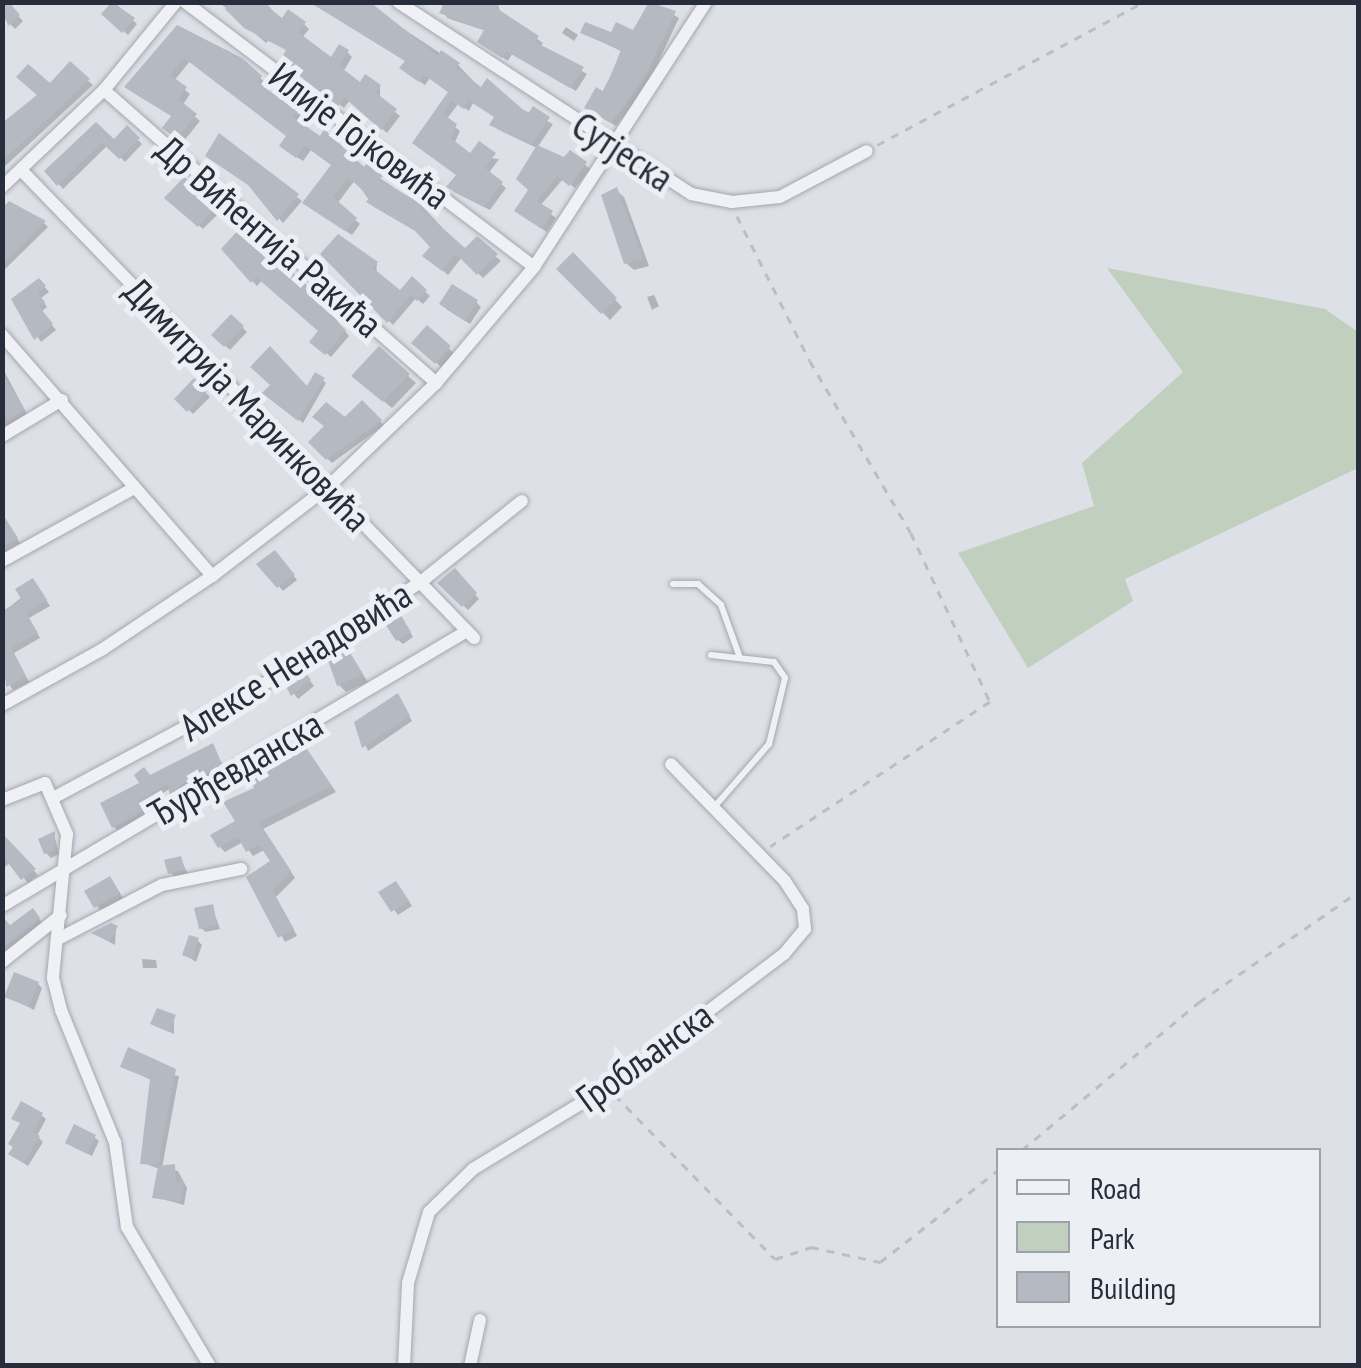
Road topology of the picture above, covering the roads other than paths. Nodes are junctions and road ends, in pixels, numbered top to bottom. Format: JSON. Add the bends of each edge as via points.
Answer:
{"nodes":[{"id":1,"x":176,"y":2,"type":"edge"},
{"id":2,"x":185,"y":2,"type":"edge"},
{"id":3,"x":398,"y":2,"type":"edge"},
{"id":4,"x":701,"y":4,"type":"edge"},
{"id":5,"x":104,"y":90,"type":"junction"},
{"id":6,"x":617,"y":148,"type":"junction"},
{"id":7,"x":868,"y":150,"type":"road end"},
{"id":8,"x":22,"y":171,"type":"junction"},
{"id":9,"x":2,"y":187,"type":"edge"},
{"id":10,"x":534,"y":268,"type":"junction"},
{"id":11,"x":2,"y":335,"type":"edge"},
{"id":12,"x":436,"y":383,"type":"junction"},
{"id":13,"x":62,"y":400,"type":"junction"},
{"id":14,"x":2,"y":436,"type":"edge"},
{"id":15,"x":328,"y":487,"type":"junction"},
{"id":16,"x":134,"y":488,"type":"junction"},
{"id":17,"x":522,"y":501,"type":"dead end"},
{"id":18,"x":2,"y":561,"type":"edge"},
{"id":19,"x":212,"y":576,"type":"junction"},
{"id":20,"x":422,"y":581,"type":"junction"},
{"id":21,"x":674,"y":584,"type":"dead end"},
{"id":22,"x":470,"y":634,"type":"joint"},
{"id":23,"x":711,"y":655,"type":"dead end"},
{"id":24,"x":739,"y":655,"type":"junction"},
{"id":25,"x":2,"y":705,"type":"edge"},
{"id":26,"x":671,"y":764,"type":"dead end"},
{"id":27,"x":53,"y":798,"type":"junction"},
{"id":28,"x":2,"y":800,"type":"edge"},
{"id":29,"x":716,"y":805,"type":"junction"},
{"id":30,"x":69,"y":862,"type":"junction"},
{"id":31,"x":241,"y":869,"type":"dead end"},
{"id":32,"x":2,"y":906,"type":"edge"},
{"id":33,"x":60,"y":915,"type":"junction"},
{"id":34,"x":60,"y":938,"type":"junction"},
{"id":35,"x":2,"y":962,"type":"edge"},
{"id":36,"x":480,"y":1320,"type":"dead end"},
{"id":37,"x":210,"y":1366,"type":"edge"},
{"id":38,"x":404,"y":1366,"type":"edge"},
{"id":39,"x":470,"y":1366,"type":"edge"}],
"edges":[{"from":1,"to":5,"type":"street"},
{"from":2,"to":10,"type":"street","name":"Илије Гојковића"},
{"from":3,"to":6,"type":"street","name":"Сутјеска"},
{"from":4,"to":6,"type":"street"},
{"from":5,"to":8,"type":"street"},
{"from":5,"to":12,"type":"street","name":"Др Вићентија Ракића"},
{"from":6,"to":7,"type":"street","name":"Сутјеска","via":[[690,194],[732,202],[780,196]]},
{"from":6,"to":10,"type":"street"},
{"from":8,"to":9,"type":"street"},
{"from":8,"to":15,"type":"street","name":"Димитрија Маринковића"},
{"from":10,"to":12,"type":"street"},
{"from":11,"to":13,"type":"street"},
{"from":12,"to":15,"type":"street"},
{"from":13,"to":14,"type":"street"},
{"from":13,"to":16,"type":"street"},
{"from":15,"to":19,"type":"street"},
{"from":15,"to":20,"type":"street","name":"Димитрија Маринковића"},
{"from":16,"to":18,"type":"street"},
{"from":16,"to":19,"type":"street"},
{"from":17,"to":20,"type":"street","name":"Алексе Ненадовића"},
{"from":19,"to":25,"type":"street","via":[[103,649]]},
{"from":20,"to":22,"type":"street","name":"Димитрија Маринковића"},
{"from":20,"to":27,"type":"street","name":"Алексе Ненадовића","via":[[258,688]]},
{"from":21,"to":24,"type":"lane","via":[[698,584],[722,605]]},
{"from":22,"to":30,"type":"street","name":"Ђурђевданска"},
{"from":23,"to":24,"type":"lane"},
{"from":24,"to":29,"type":"lane","via":[[781,668],[783,702],[769,744]]},
{"from":26,"to":29,"type":"street","name":"Гробљанска"},
{"from":27,"to":28,"type":"street","via":[[48,785],[36,783]]},
{"from":27,"to":30,"type":"street"},
{"from":29,"to":38,"type":"street","name":"Гробљанска","via":[[803,909],[805,929],[796,943],[608,1087],[473,1169],[429,1212],[408,1284]]},
{"from":30,"to":32,"type":"street","name":"Ђурђевданска"},
{"from":30,"to":33,"type":"street"},
{"from":31,"to":34,"type":"street","via":[[162,885]]},
{"from":33,"to":34,"type":"street"},
{"from":33,"to":35,"type":"street"},
{"from":34,"to":37,"type":"street","via":[[54,978],[60,1010],[115,1142],[127,1226]]},
{"from":36,"to":39,"type":"street"}]}
